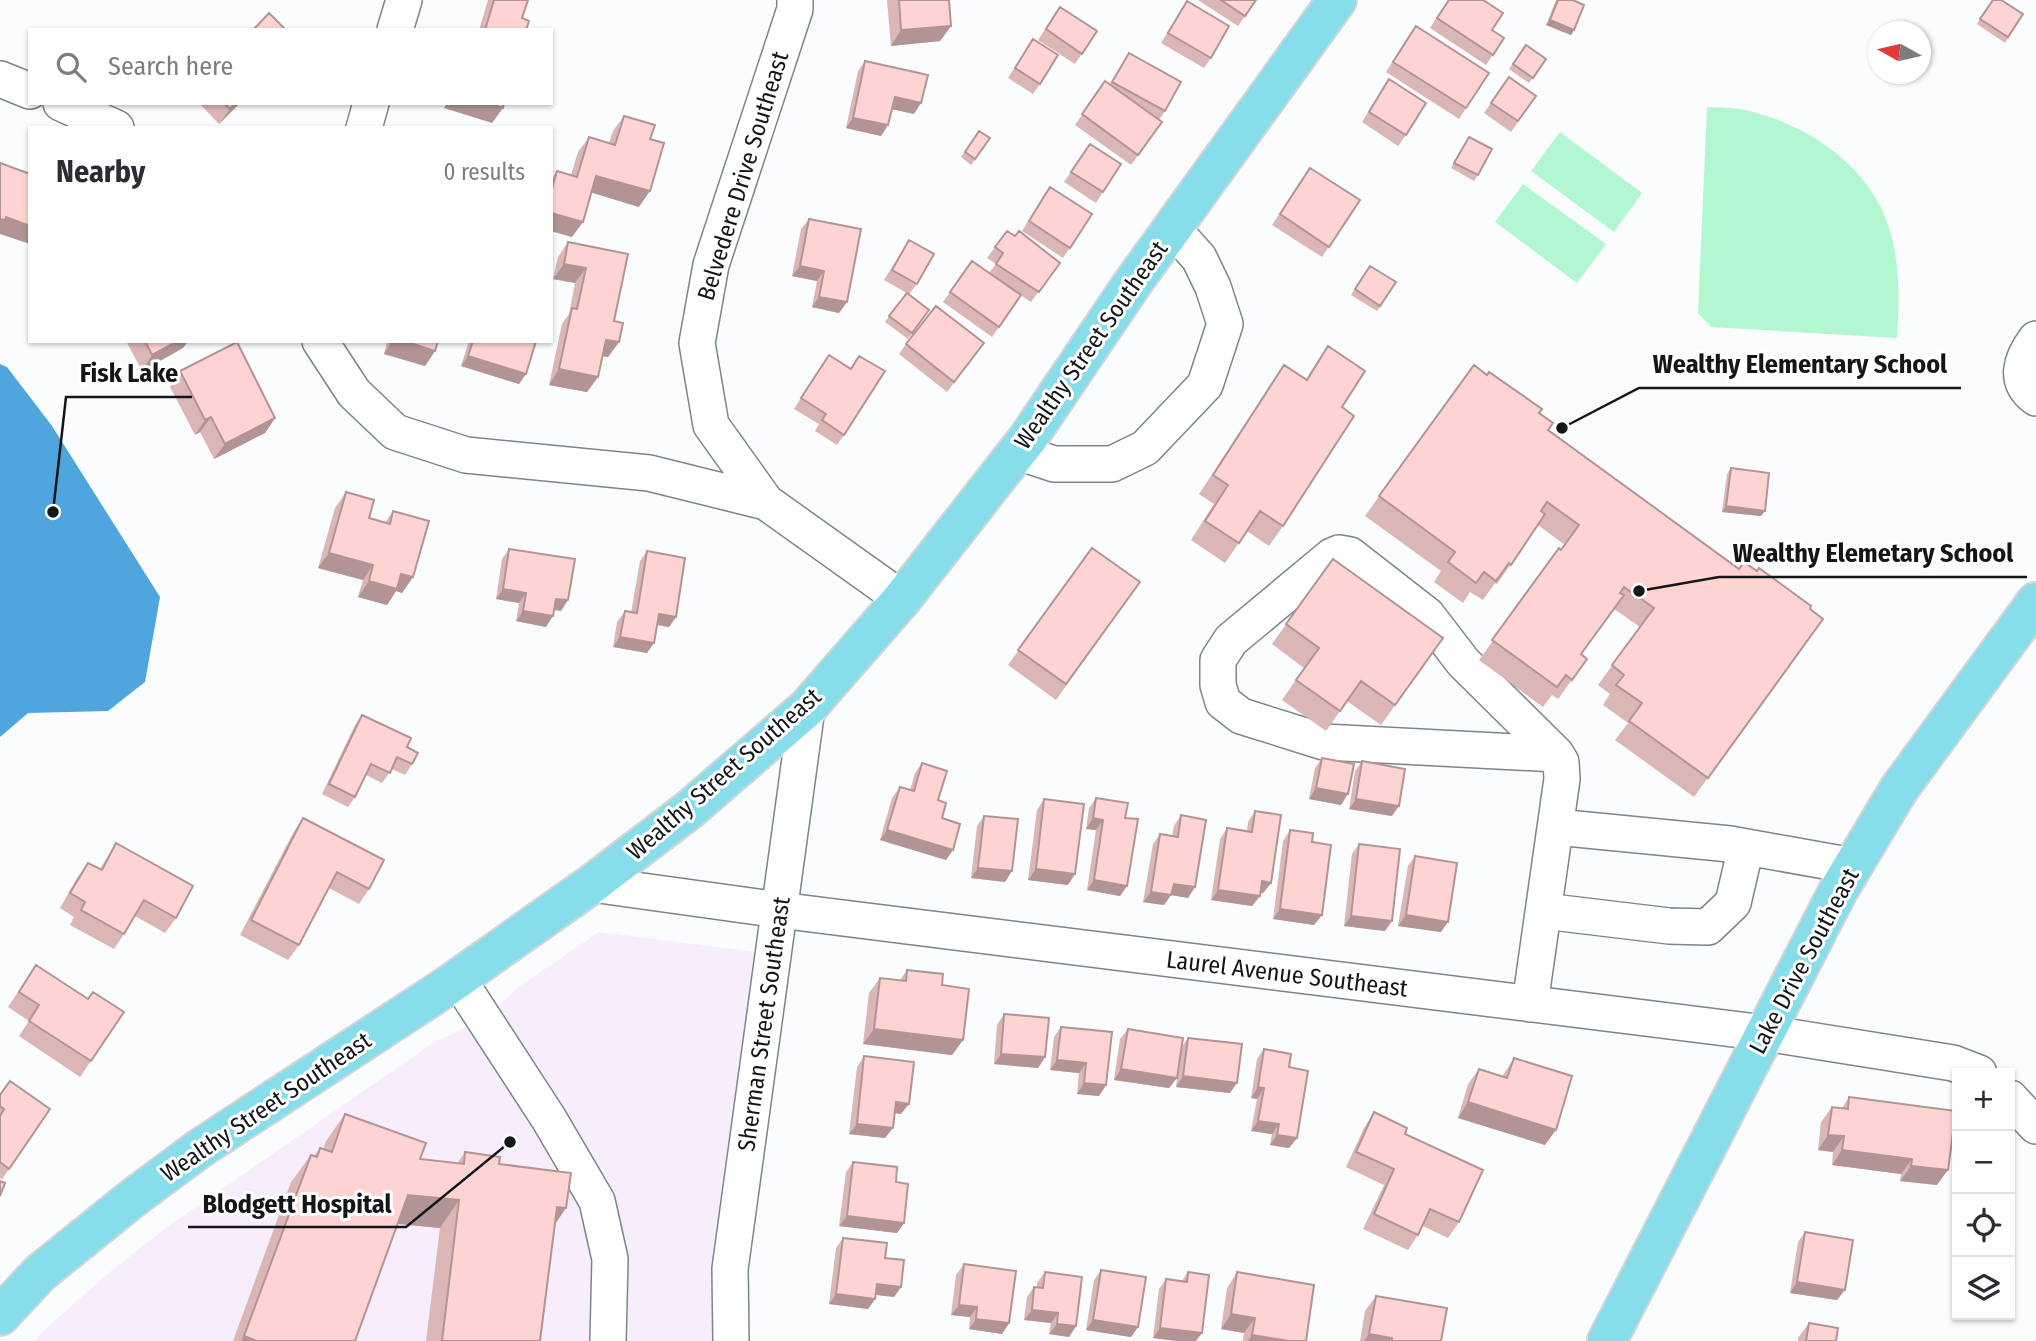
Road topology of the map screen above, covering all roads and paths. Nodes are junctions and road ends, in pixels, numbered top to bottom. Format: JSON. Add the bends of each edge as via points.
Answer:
{"nodes":[{"id":1,"x":404,"y":0,"type":"edge"},
{"id":2,"x":795,"y":0,"type":"edge"},
{"id":3,"x":1336,"y":0,"type":"edge"},
{"id":4,"x":396,"y":28,"type":"edge"},
{"id":5,"x":0,"y":79,"type":"edge"},
{"id":6,"x":28,"y":90,"type":"edge"},
{"id":7,"x":65,"y":105,"type":"edge"},
{"id":8,"x":370,"y":105,"type":"edge"},
{"id":9,"x":112,"y":126,"type":"edge"},
{"id":10,"x":365,"y":126,"type":"edge"},
{"id":11,"x":1172,"y":228,"type":"junction"},
{"id":12,"x":2036,"y":340,"type":"edge"},
{"id":13,"x":322,"y":343,"type":"edge"},
{"id":14,"x":2036,"y":398,"type":"edge"},
{"id":15,"x":1018,"y":452,"type":"junction"},
{"id":16,"x":766,"y":502,"type":"junction"},
{"id":17,"x":902,"y":599,"type":"junction"},
{"id":18,"x":2036,"y":602,"type":"edge"},
{"id":19,"x":807,"y":708,"type":"junction"},
{"id":20,"x":1556,"y":754,"type":"junction"},
{"id":21,"x":1556,"y":827,"type":"junction"},
{"id":22,"x":1746,"y":847,"type":"junction"},
{"id":23,"x":1853,"y":866,"type":"junction"},
{"id":24,"x":592,"y":884,"type":"junction"},
{"id":25,"x":779,"y":910,"type":"junction"},
{"id":26,"x":1544,"y":911,"type":"junction"},
{"id":27,"x":458,"y":979,"type":"junction"},
{"id":28,"x":1530,"y":1004,"type":"junction"},
{"id":29,"x":1765,"y":1033,"type":"junction"},
{"id":30,"x":1966,"y":1068,"type":"edge"},
{"id":31,"x":2015,"y":1103,"type":"edge"},
{"id":32,"x":2036,"y":1126,"type":"edge"},
{"id":33,"x":0,"y":1316,"type":"edge"},
{"id":34,"x":608,"y":1341,"type":"edge"},
{"id":35,"x":731,"y":1341,"type":"edge"},
{"id":36,"x":1607,"y":1341,"type":"edge"}],
"edges":[{"from":1,"to":4,"type":"street"},
{"from":2,"to":16,"type":"street","name":"Belvedere Drive Southeast","via":[[711,265],[696,343],[711,425]]},
{"from":3,"to":11,"type":"main road","name":"Wealthy Street Southeast"},
{"from":5,"to":6,"type":"street"},
{"from":7,"to":9,"type":"street"},
{"from":8,"to":10,"type":"street"},
{"from":11,"to":15,"type":"main road","name":"Wealthy Street Southeast"},
{"from":11,"to":15,"type":"street","via":[[1199,258],[1225,324],[1205,384],[1144,448],[1112,464],[1054,464]]},
{"from":12,"to":14,"type":"street","via":[[2025,353],[2021,375]]},
{"from":13,"to":16,"type":"street","via":[[354,393],[396,432],[466,456],[649,473]]},
{"from":15,"to":17,"type":"main road","name":"Wealthy Street Southeast"},
{"from":16,"to":17,"type":"street"},
{"from":17,"to":19,"type":"main road","name":"Wealthy Street Southeast"},
{"from":18,"to":23,"type":"main road","name":"Lake Drive Southeast","via":[[1899,789]]},
{"from":19,"to":24,"type":"main road","name":"Wealthy Street Southeast","via":[[689,810]]},
{"from":19,"to":25,"type":"street","name":"Sherman Street Southeast"},
{"from":20,"to":20,"type":"street","via":[[1463,662],[1427,615],[1350,555],[1332,555],[1231,640],[1218,660],[1223,702],[1241,716],[1324,742]]},
{"from":20,"to":21,"type":"street","via":[[1562,779]]},
{"from":21,"to":22,"type":"street"},
{"from":21,"to":26,"type":"street"},
{"from":22,"to":23,"type":"street"},
{"from":22,"to":26,"type":"street","via":[[1733,903],[1708,927]]},
{"from":23,"to":29,"type":"main road","name":"Lake Drive Southeast"},
{"from":24,"to":25,"type":"street","name":"Laurel Avenue Southeast"},
{"from":24,"to":27,"type":"main road","name":"Wealthy Street Southeast"},
{"from":25,"to":28,"type":"street","name":"Laurel Avenue Southeast"},
{"from":25,"to":35,"type":"street","name":"Sherman Street Southeast","via":[[730,1269]]},
{"from":26,"to":28,"type":"street"},
{"from":27,"to":33,"type":"main road","name":"Wealthy Street Southeast","via":[[199,1149],[40,1273]]},
{"from":27,"to":34,"type":"street","via":[[597,1201],[610,1259]]},
{"from":28,"to":29,"type":"street","name":"Laurel Avenue Southeast"},
{"from":29,"to":30,"type":"street","name":"Laurel Avenue Southeast"},
{"from":29,"to":36,"type":"main road","name":"Lake Drive Southeast"},
{"from":31,"to":32,"type":"street"}]}
